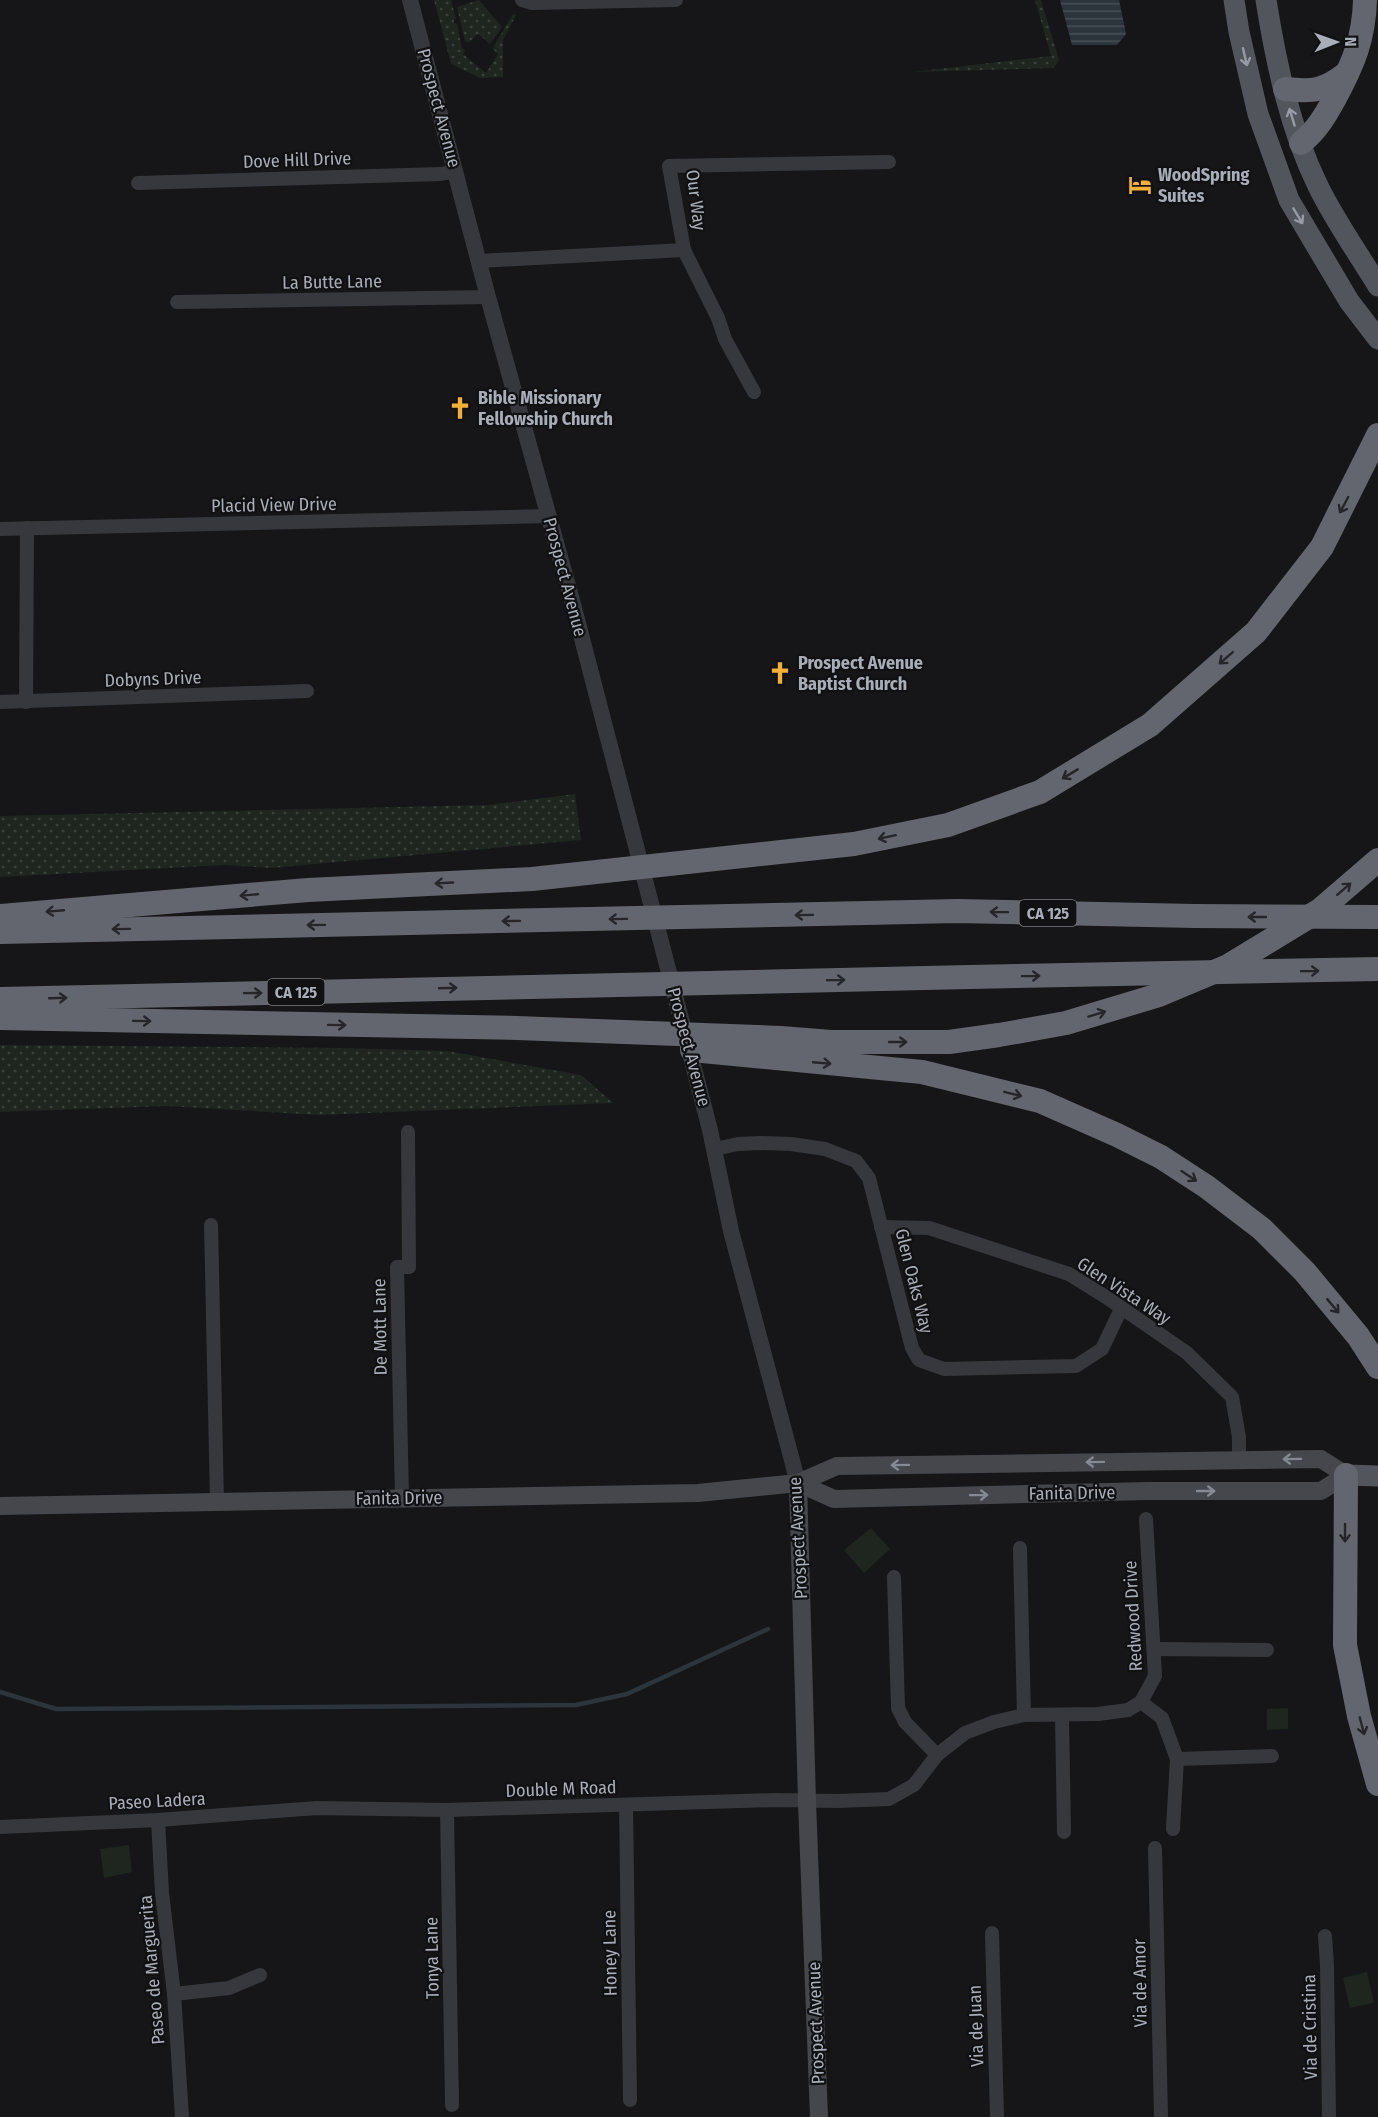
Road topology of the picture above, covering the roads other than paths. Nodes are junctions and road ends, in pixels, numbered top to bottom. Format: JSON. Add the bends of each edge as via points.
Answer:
{"nodes":[{"id":1,"x":410,"y":0,"type":"edge"},
{"id":2,"x":522,"y":0,"type":"edge"},
{"id":3,"x":676,"y":0,"type":"edge"},
{"id":4,"x":1234,"y":0,"type":"edge"},
{"id":5,"x":1266,"y":0,"type":"edge"},
{"id":6,"x":1365,"y":0,"type":"edge"},
{"id":7,"x":1349,"y":72,"type":"junction"},
{"id":8,"x":1285,"y":89,"type":"junction"},
{"id":9,"x":1302,"y":143,"type":"junction"},
{"id":10,"x":889,"y":162,"type":"dead end"},
{"id":11,"x":1275,"y":162,"type":"junction"},
{"id":12,"x":456,"y":171,"type":"junction"},
{"id":13,"x":138,"y":183,"type":"dead end"},
{"id":14,"x":684,"y":250,"type":"junction"},
{"id":15,"x":479,"y":261,"type":"junction"},
{"id":16,"x":1378,"y":285,"type":"edge"},
{"id":17,"x":488,"y":297,"type":"junction"},
{"id":18,"x":177,"y":302,"type":"dead end"},
{"id":19,"x":1378,"y":339,"type":"edge"},
{"id":20,"x":754,"y":392,"type":"dead end"},
{"id":21,"x":1374,"y":444,"type":"edge"},
{"id":22,"x":548,"y":516,"type":"junction"},
{"id":23,"x":27,"y":528,"type":"junction"},
{"id":24,"x":0,"y":529,"type":"edge"},
{"id":25,"x":307,"y":691,"type":"dead end"},
{"id":26,"x":0,"y":702,"type":"edge"},
{"id":27,"x":26,"y":702,"type":"junction"},
{"id":28,"x":1378,"y":860,"type":"edge"},
{"id":29,"x":0,"y":916,"type":"edge"},
{"id":30,"x":1371,"y":916,"type":"edge"},
{"id":31,"x":0,"y":932,"type":"edge"},
{"id":32,"x":1378,"y":969,"type":"edge"},
{"id":33,"x":0,"y":999,"type":"edge"},
{"id":34,"x":0,"y":1018,"type":"edge"},
{"id":35,"x":604,"y":1037,"type":"junction"},
{"id":36,"x":408,"y":1132,"type":"dead end"},
{"id":37,"x":715,"y":1149,"type":"junction"},
{"id":38,"x":211,"y":1225,"type":"dead end"},
{"id":39,"x":881,"y":1227,"type":"junction"},
{"id":40,"x":1122,"y":1309,"type":"junction"},
{"id":41,"x":1378,"y":1367,"type":"edge"},
{"id":42,"x":1239,"y":1461,"type":"junction"},
{"id":43,"x":1346,"y":1475,"type":"junction"},
{"id":44,"x":1378,"y":1476,"type":"edge"},
{"id":45,"x":798,"y":1483,"type":"junction"},
{"id":46,"x":402,"y":1498,"type":"junction"},
{"id":47,"x":217,"y":1502,"type":"junction"},
{"id":48,"x":0,"y":1506,"type":"edge"},
{"id":49,"x":1146,"y":1519,"type":"dead end"},
{"id":50,"x":1020,"y":1548,"type":"dead end"},
{"id":51,"x":894,"y":1577,"type":"dead end"},
{"id":52,"x":1154,"y":1649,"type":"junction"},
{"id":53,"x":1267,"y":1650,"type":"dead end"},
{"id":54,"x":1141,"y":1702,"type":"junction"},
{"id":55,"x":1024,"y":1715,"type":"junction"},
{"id":56,"x":1062,"y":1716,"type":"junction"},
{"id":57,"x":937,"y":1755,"type":"junction"},
{"id":58,"x":1272,"y":1756,"type":"dead end"},
{"id":59,"x":1178,"y":1759,"type":"junction"},
{"id":60,"x":1378,"y":1784,"type":"edge"},
{"id":61,"x":807,"y":1801,"type":"junction"},
{"id":62,"x":626,"y":1805,"type":"junction"},
{"id":63,"x":317,"y":1809,"type":"joint"},
{"id":64,"x":447,"y":1810,"type":"junction"},
{"id":65,"x":158,"y":1820,"type":"junction"},
{"id":66,"x":0,"y":1827,"type":"edge"},
{"id":67,"x":1173,"y":1830,"type":"dead end"},
{"id":68,"x":1064,"y":1832,"type":"dead end"},
{"id":69,"x":1155,"y":1848,"type":"dead end"},
{"id":70,"x":992,"y":1933,"type":"dead end"},
{"id":71,"x":1324,"y":1936,"type":"dead end"},
{"id":72,"x":260,"y":1975,"type":"dead end"},
{"id":73,"x":174,"y":1994,"type":"junction"},
{"id":74,"x":630,"y":2100,"type":"dead end"},
{"id":75,"x":452,"y":2105,"type":"dead end"},
{"id":76,"x":182,"y":2117,"type":"edge"},
{"id":77,"x":819,"y":2117,"type":"edge"},
{"id":78,"x":996,"y":2117,"type":"edge"},
{"id":79,"x":1161,"y":2117,"type":"edge"},
{"id":80,"x":1329,"y":2117,"type":"edge"}],
"edges":[{"from":1,"to":12,"type":"street","name":"Prospect Avenue"},
{"from":2,"to":3,"type":"street"},
{"from":4,"to":11,"type":"main road","one_way":true,"via":[[1258,114]]},
{"from":5,"to":8,"type":"main road"},
{"from":6,"to":7,"type":"highway","via":[[1360,41]]},
{"from":7,"to":8,"type":"highway","via":[[1318,91]]},
{"from":7,"to":9,"type":"highway","via":[[1314,133]]},
{"from":9,"to":8,"type":"main road","one_way":true},
{"from":9,"to":11,"type":"main road"},
{"from":9,"to":16,"type":"main road","via":[[1318,187]]},
{"from":10,"to":14,"type":"street","name":"Our Way","via":[[669,166]]},
{"from":11,"to":19,"type":"main road","one_way":true,"via":[[1289,200],[1349,301]]},
{"from":12,"to":13,"type":"street","name":"Dove Hill Drive"},
{"from":12,"to":15,"type":"street","name":"Prospect Avenue"},
{"from":14,"to":15,"type":"street","name":"Our Way"},
{"from":14,"to":20,"type":"street"},
{"from":15,"to":17,"type":"street","name":"Prospect Avenue"},
{"from":17,"to":18,"type":"street","name":"La Butte Lane"},
{"from":17,"to":22,"type":"street","name":"Prospect Avenue"},
{"from":21,"to":29,"type":"highway","one_way":true,"via":[[1322,547],[1256,632],[1150,725],[1040,792],[948,825],[854,844],[532,879],[308,890]]},
{"from":22,"to":23,"type":"street","name":"Placid View Drive"},
{"from":22,"to":37,"type":"street","name":"Prospect Avenue"},
{"from":23,"to":24,"type":"street","name":"Placid View Drive"},
{"from":23,"to":27,"type":"street"},
{"from":25,"to":27,"type":"street","name":"Dobyns Drive"},
{"from":26,"to":27,"type":"street","name":"Dobyns Drive"},
{"from":35,"to":28,"type":"highway","one_way":true,"via":[[949,1042],[1066,1023],[1159,995],[1228,966],[1320,910]]},
{"from":30,"to":31,"type":"highway","number":"CA 125","one_way":true,"via":[[957,912]]},
{"from":33,"to":32,"type":"highway","number":"CA 125","one_way":true},
{"from":34,"to":35,"type":"highway","one_way":true,"via":[[517,1028]]},
{"from":35,"to":41,"type":"highway","one_way":true,"via":[[922,1072],[1040,1101],[1161,1157],[1262,1229],[1305,1272],[1358,1336]]},
{"from":36,"to":46,"type":"street","name":"De Mott Lane","via":[[409,1267],[397,1267]]},
{"from":37,"to":39,"type":"street","name":"Glen Oaks Way","via":[[738,1144],[790,1144],[825,1149],[856,1161],[868,1178]]},
{"from":37,"to":45,"type":"street","name":"Prospect Avenue","via":[[731,1232]]},
{"from":38,"to":47,"type":"street"},
{"from":39,"to":40,"type":"street","name":"Glen Vista Way","via":[[929,1228],[1069,1274]]},
{"from":39,"to":40,"type":"street","name":"Glen Oaks Way","via":[[912,1348],[919,1360],[944,1369],[1076,1366],[1102,1349]]},
{"from":40,"to":42,"type":"street","name":"Glen Vista Way","via":[[1187,1353],[1233,1397]]},
{"from":43,"to":42,"type":"main road","name":"Fanita Drive","one_way":true,"via":[[1321,1459]]},
{"from":42,"to":45,"type":"main road","name":"Fanita Drive","one_way":true,"via":[[837,1466]]},
{"from":43,"to":44,"type":"main road"},
{"from":45,"to":43,"type":"main road","name":"Fanita Drive","one_way":true,"via":[[834,1499],[1321,1491]]},
{"from":43,"to":60,"type":"highway","one_way":true,"via":[[1346,1646],[1359,1716]]},
{"from":45,"to":46,"type":"main road","name":"Fanita Drive","via":[[698,1493]]},
{"from":45,"to":61,"type":"main road","name":"Prospect Avenue"},
{"from":46,"to":47,"type":"main road","name":"Fanita Drive"},
{"from":47,"to":48,"type":"main road","name":"Fanita Drive"},
{"from":49,"to":52,"type":"street","name":"Redwood Drive"},
{"from":50,"to":55,"type":"street"},
{"from":51,"to":57,"type":"street","via":[[898,1708],[905,1722]]},
{"from":52,"to":53,"type":"street"},
{"from":52,"to":54,"type":"street","name":"Redwood Drive","via":[[1155,1676]]},
{"from":54,"to":56,"type":"street","via":[[1128,1710]]},
{"from":54,"to":59,"type":"street","via":[[1162,1718]]},
{"from":55,"to":56,"type":"street"},
{"from":55,"to":57,"type":"street","via":[[965,1733]]},
{"from":56,"to":68,"type":"street"},
{"from":57,"to":61,"type":"street","via":[[914,1785],[889,1798]]},
{"from":58,"to":59,"type":"street"},
{"from":59,"to":67,"type":"street"},
{"from":61,"to":62,"type":"street","name":"Double M Road"},
{"from":61,"to":77,"type":"main road","name":"Prospect Avenue"},
{"from":62,"to":64,"type":"street","name":"Double M Road"},
{"from":62,"to":74,"type":"street","name":"Honey Lane"},
{"from":63,"to":64,"type":"street","name":"Double M Road"},
{"from":63,"to":65,"type":"street","name":"Paseo Ladera"},
{"from":64,"to":75,"type":"street","name":"Tonya Lane"},
{"from":65,"to":66,"type":"street","name":"Paseo Ladera"},
{"from":65,"to":73,"type":"street","name":"Paseo de Marguerita"},
{"from":69,"to":79,"type":"street","name":"Via de Amor"},
{"from":70,"to":78,"type":"street","name":"Via de Juan"},
{"from":71,"to":80,"type":"street","name":"Via de Cristina"},
{"from":72,"to":73,"type":"street","via":[[229,1988]]},
{"from":73,"to":76,"type":"street","name":"Paseo de Marguerita"}]}
